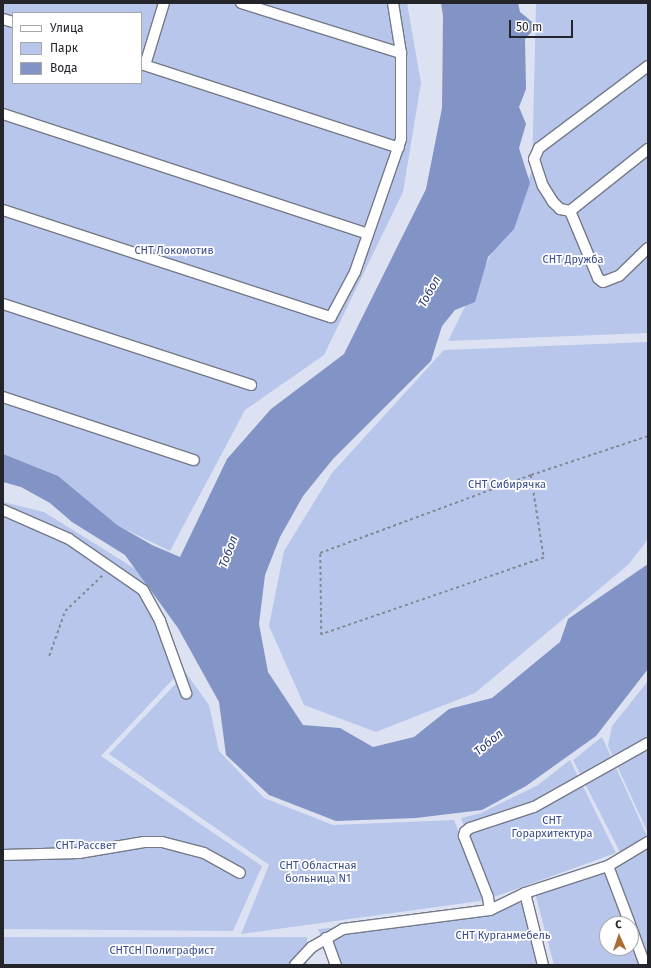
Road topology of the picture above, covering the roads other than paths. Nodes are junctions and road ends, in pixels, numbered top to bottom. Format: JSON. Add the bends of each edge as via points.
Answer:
{"nodes":[{"id":1,"x":164,"y":3,"type":"edge"},
{"id":2,"x":241,"y":3,"type":"edge"},
{"id":3,"x":393,"y":3,"type":"edge"},
{"id":4,"x":401,"y":53,"type":"junction"},
{"id":5,"x":143,"y":64,"type":"edge"},
{"id":6,"x":648,"y":66,"type":"edge"},
{"id":7,"x":3,"y":114,"type":"edge"},
{"id":8,"x":399,"y":148,"type":"junction"},
{"id":9,"x":648,"y":149,"type":"edge"},
{"id":10,"x":3,"y":210,"type":"edge"},
{"id":11,"x":570,"y":211,"type":"junction"},
{"id":12,"x":366,"y":234,"type":"junction"},
{"id":13,"x":648,"y":248,"type":"edge"},
{"id":14,"x":3,"y":304,"type":"edge"},
{"id":15,"x":251,"y":385,"type":"dead end"},
{"id":16,"x":3,"y":396,"type":"edge"},
{"id":17,"x":194,"y":460,"type":"dead end"},
{"id":18,"x":3,"y":510,"type":"edge"},
{"id":19,"x":186,"y":693,"type":"dead end"},
{"id":20,"x":648,"y":743,"type":"edge"},
{"id":21,"x":648,"y":842,"type":"edge"},
{"id":22,"x":3,"y":855,"type":"edge"},
{"id":23,"x":608,"y":866,"type":"junction"},
{"id":24,"x":240,"y":873,"type":"dead end"},
{"id":25,"x":524,"y":893,"type":"junction"},
{"id":26,"x":490,"y":910,"type":"junction"},
{"id":27,"x":627,"y":916,"type":"edge"},
{"id":28,"x":326,"y":938,"type":"junction"},
{"id":29,"x":639,"y":949,"type":"edge"},
{"id":30,"x":295,"y":965,"type":"edge"},
{"id":31,"x":336,"y":965,"type":"edge"},
{"id":32,"x":543,"y":965,"type":"edge"},
{"id":33,"x":645,"y":965,"type":"edge"}],
"edges":[{"from":1,"to":5,"type":"street"},
{"from":2,"to":4,"type":"street"},
{"from":3,"to":4,"type":"street"},
{"from":4,"to":8,"type":"street"},
{"from":5,"to":8,"type":"street"},
{"from":6,"to":11,"type":"street","via":[[539,148],[536,153],[537,168],[547,191],[560,210]]},
{"from":7,"to":12,"type":"street"},
{"from":8,"to":12,"type":"street"},
{"from":9,"to":11,"type":"street"},
{"from":10,"to":12,"type":"street","via":[[331,316],[355,272]]},
{"from":11,"to":13,"type":"street","via":[[598,278],[602,282],[618,276]]},
{"from":14,"to":15,"type":"street"},
{"from":16,"to":17,"type":"street"},
{"from":18,"to":19,"type":"street","via":[[69,539],[143,590],[160,621]]},
{"from":20,"to":26,"type":"street","via":[[534,807],[470,828],[465,832],[464,836],[488,897]]},
{"from":21,"to":23,"type":"street"},
{"from":22,"to":24,"type":"street","via":[[79,853],[144,842],[162,842],[204,853]]},
{"from":23,"to":25,"type":"street"},
{"from":23,"to":27,"type":"street"},
{"from":25,"to":26,"type":"street"},
{"from":25,"to":32,"type":"street"},
{"from":26,"to":28,"type":"street","via":[[343,929]]},
{"from":28,"to":30,"type":"street","via":[[312,947]]},
{"from":28,"to":31,"type":"street"},
{"from":29,"to":33,"type":"street"}]}
